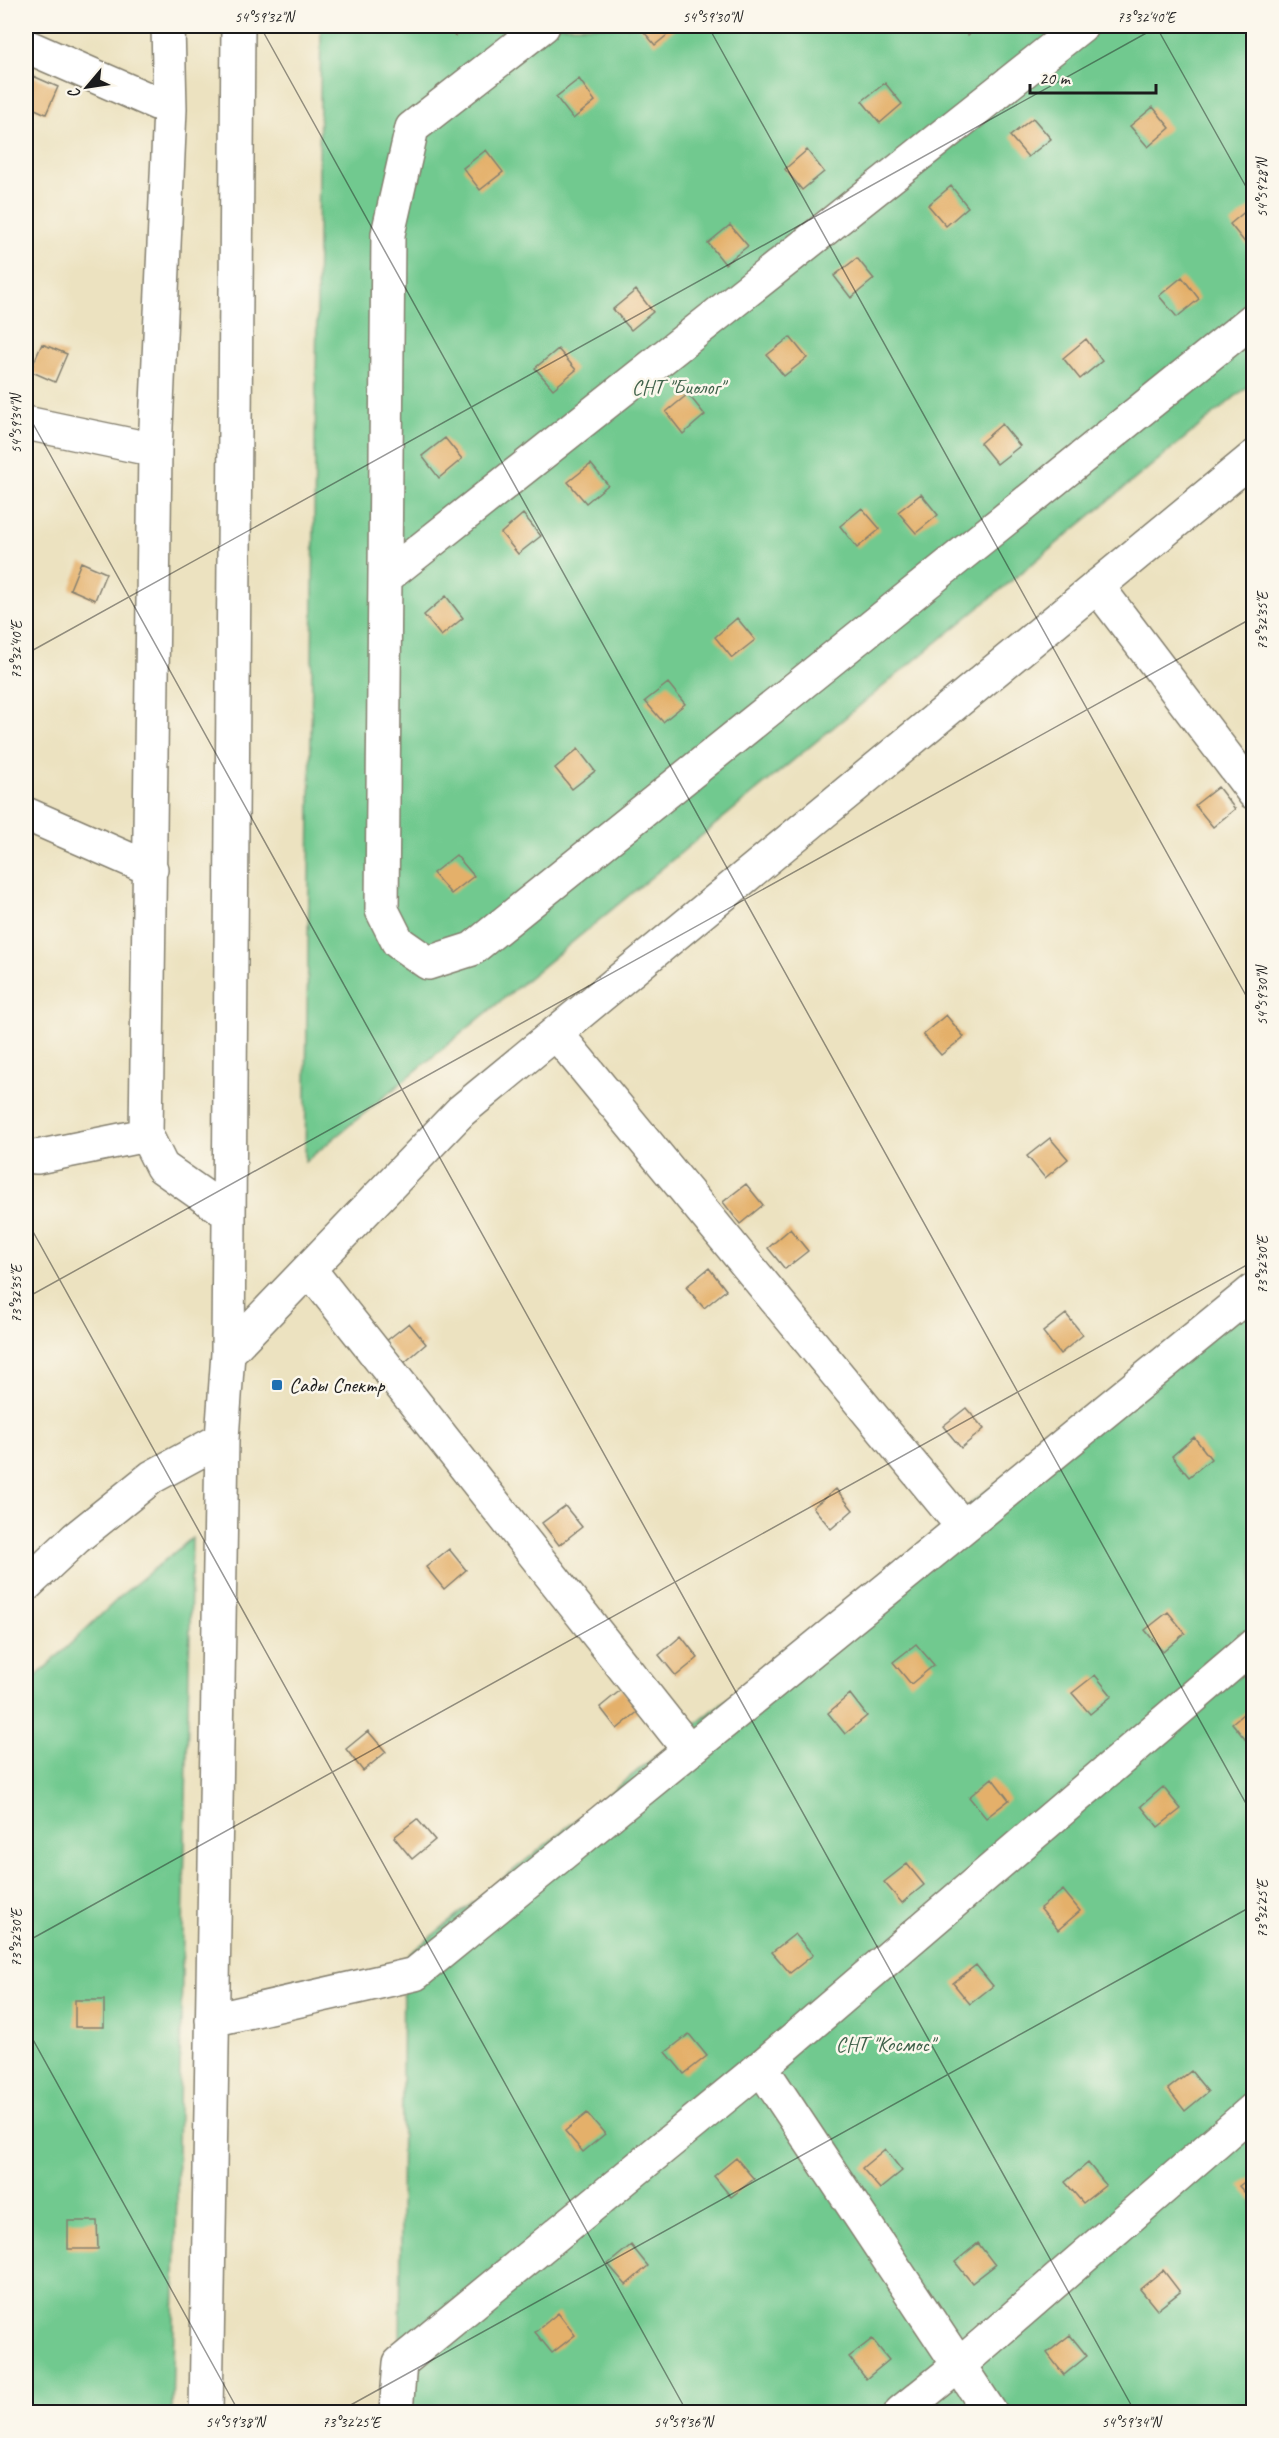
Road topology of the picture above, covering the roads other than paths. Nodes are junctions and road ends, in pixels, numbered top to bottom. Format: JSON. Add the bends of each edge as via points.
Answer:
{"nodes":[{"id":1,"x":168,"y":26,"type":"edge"},
{"id":2,"x":238,"y":26,"type":"edge"},
{"id":3,"x":543,"y":26,"type":"edge"},
{"id":4,"x":1081,"y":26,"type":"edge"},
{"id":5,"x":26,"y":46,"type":"edge"},
{"id":6,"x":170,"y":109,"type":"junction"},
{"id":7,"x":1254,"y":319,"type":"edge"},
{"id":8,"x":26,"y":423,"type":"edge"},
{"id":9,"x":155,"y":450,"type":"junction"},
{"id":10,"x":1254,"y":457,"type":"edge"},
{"id":11,"x":385,"y":578,"type":"junction"},
{"id":12,"x":1097,"y":586,"type":"junction"},
{"id":13,"x":1254,"y":793,"type":"edge"},
{"id":14,"x":26,"y":814,"type":"edge"},
{"id":15,"x":151,"y":869,"type":"junction"},
{"id":16,"x":556,"y":1033,"type":"junction"},
{"id":17,"x":146,"y":1136,"type":"junction"},
{"id":18,"x":26,"y":1156,"type":"edge"},
{"id":19,"x":229,"y":1214,"type":"junction"},
{"id":20,"x":309,"y":1269,"type":"junction"},
{"id":21,"x":1254,"y":1290,"type":"edge"},
{"id":22,"x":228,"y":1353,"type":"junction"},
{"id":23,"x":222,"y":1439,"type":"junction"},
{"id":24,"x":963,"y":1527,"type":"junction"},
{"id":25,"x":26,"y":1585,"type":"edge"},
{"id":26,"x":1254,"y":1645,"type":"edge"},
{"id":27,"x":689,"y":1750,"type":"junction"},
{"id":28,"x":213,"y":2020,"type":"junction"},
{"id":29,"x":761,"y":2067,"type":"junction"},
{"id":30,"x":1254,"y":2109,"type":"edge"},
{"id":31,"x":958,"y":2366,"type":"junction"},
{"id":32,"x":206,"y":2412,"type":"edge"},
{"id":33,"x":396,"y":2412,"type":"edge"},
{"id":34,"x":901,"y":2412,"type":"edge"},
{"id":35,"x":990,"y":2412,"type":"edge"}],
"edges":[{"from":1,"to":6,"type":"street"},
{"from":2,"to":19,"type":"street"},
{"from":3,"to":11,"type":"street","via":[[412,128],[388,234]]},
{"from":4,"to":11,"type":"street"},
{"from":5,"to":6,"type":"street"},
{"from":6,"to":9,"type":"street"},
{"from":7,"to":11,"type":"street","via":[[471,949],[428,963],[398,942],[382,910]]},
{"from":8,"to":9,"type":"street"},
{"from":9,"to":15,"type":"street"},
{"from":10,"to":12,"type":"street"},
{"from":12,"to":13,"type":"street"},
{"from":12,"to":16,"type":"street"},
{"from":14,"to":15,"type":"street"},
{"from":15,"to":17,"type":"street"},
{"from":16,"to":20,"type":"street","via":[[461,1111]]},
{"from":16,"to":24,"type":"street"},
{"from":17,"to":18,"type":"street"},
{"from":17,"to":19,"type":"street","via":[[162,1167]]},
{"from":19,"to":22,"type":"street"},
{"from":20,"to":22,"type":"street"},
{"from":20,"to":27,"type":"street"},
{"from":21,"to":24,"type":"street"},
{"from":22,"to":23,"type":"street"},
{"from":23,"to":25,"type":"street","via":[[152,1477],[76,1538]]},
{"from":23,"to":28,"type":"street"},
{"from":24,"to":27,"type":"street"},
{"from":26,"to":29,"type":"street"},
{"from":27,"to":28,"type":"street","via":[[415,1974]]},
{"from":28,"to":32,"type":"street"},
{"from":29,"to":31,"type":"street"},
{"from":29,"to":33,"type":"street","via":[[400,2363]]},
{"from":30,"to":31,"type":"street"},
{"from":31,"to":34,"type":"street"},
{"from":31,"to":35,"type":"street"}]}
